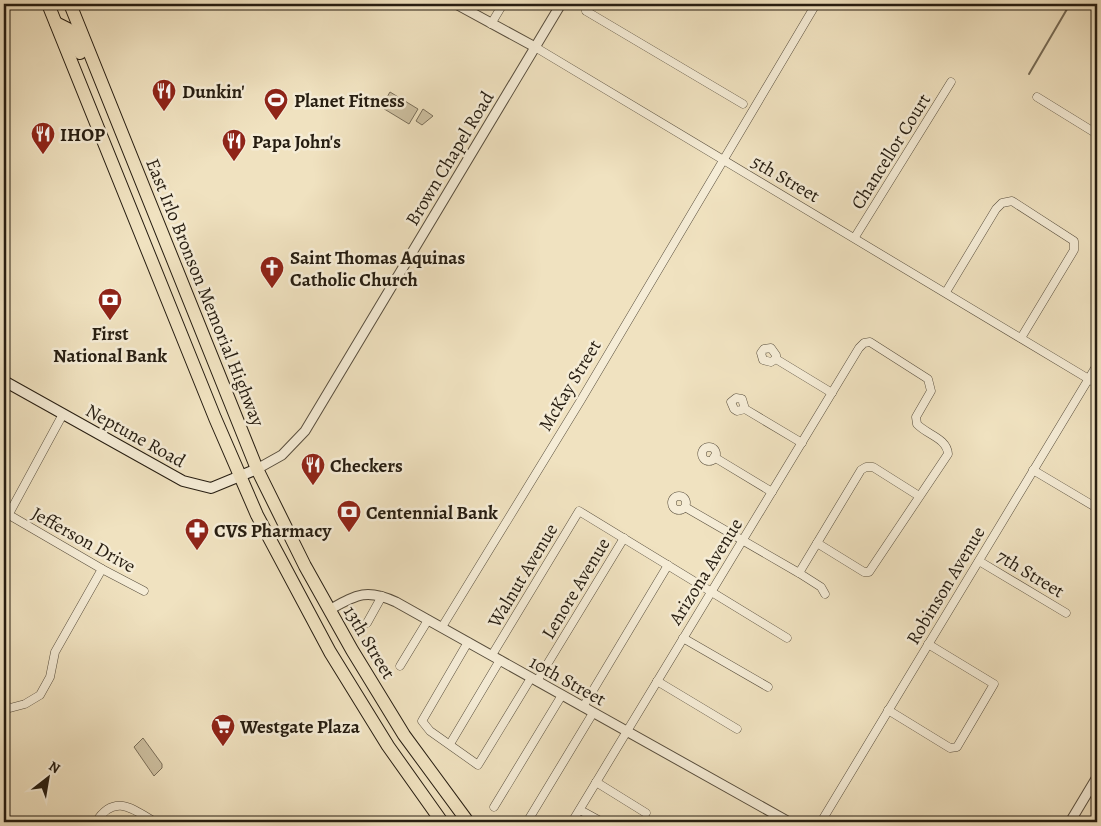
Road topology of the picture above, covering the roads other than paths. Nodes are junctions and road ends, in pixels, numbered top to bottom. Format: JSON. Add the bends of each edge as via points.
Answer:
{"nodes":[{"id":1,"x":48,"y":4,"type":"edge"},
{"id":2,"x":70,"y":4,"type":"edge"},
{"id":3,"x":456,"y":4,"type":"edge"},
{"id":4,"x":503,"y":4,"type":"edge"},
{"id":5,"x":561,"y":4,"type":"edge"},
{"id":6,"x":590,"y":4,"type":"edge"},
{"id":7,"x":816,"y":4,"type":"edge"},
{"id":8,"x":56,"y":24,"type":"junction"},
{"id":9,"x":491,"y":24,"type":"junction"},
{"id":10,"x":535,"y":47,"type":"junction"},
{"id":11,"x":98,"y":74,"type":"junction"},
{"id":12,"x":951,"y":82,"type":"dead end"},
{"id":13,"x":1037,"y":97,"type":"dead end"},
{"id":14,"x":743,"y":104,"type":"dead end"},
{"id":15,"x":1097,"y":134,"type":"edge"},
{"id":16,"x":103,"y":142,"type":"junction"},
{"id":17,"x":724,"y":160,"type":"junction"},
{"id":18,"x":136,"y":169,"type":"junction"},
{"id":19,"x":117,"y":175,"type":"junction"},
{"id":20,"x":162,"y":233,"type":"junction"},
{"id":21,"x":856,"y":237,"type":"junction"},
{"id":22,"x":946,"y":292,"type":"junction"},
{"id":23,"x":1021,"y":338,"type":"junction"},
{"id":24,"x":776,"y":359,"type":"dead end"},
{"id":25,"x":1097,"y":365,"type":"edge"},
{"id":26,"x":1089,"y":378,"type":"junction"},
{"id":27,"x":4,"y":381,"type":"edge"},
{"id":28,"x":1097,"y":384,"type":"edge"},
{"id":29,"x":832,"y":393,"type":"junction"},
{"id":30,"x":745,"y":408,"type":"dead end"},
{"id":31,"x":63,"y":414,"type":"junction"},
{"id":32,"x":802,"y":443,"type":"junction"},
{"id":33,"x":714,"y":457,"type":"dead end"},
{"id":34,"x":257,"y":469,"type":"junction"},
{"id":35,"x":1033,"y":470,"type":"junction"},
{"id":36,"x":240,"y":478,"type":"junction"},
{"id":37,"x":772,"y":492,"type":"junction"},
{"id":38,"x":919,"y":496,"type":"junction"},
{"id":39,"x":685,"y":507,"type":"dead end"},
{"id":40,"x":1097,"y":508,"type":"edge"},
{"id":41,"x":6,"y":513,"type":"edge"},
{"id":42,"x":4,"y":524,"type":"edge"},
{"id":43,"x":624,"y":538,"type":"junction"},
{"id":44,"x":742,"y":541,"type":"junction"},
{"id":45,"x":817,"y":543,"type":"junction"},
{"id":46,"x":979,"y":560,"type":"junction"},
{"id":47,"x":668,"y":565,"type":"junction"},
{"id":48,"x":102,"y":569,"type":"junction"},
{"id":49,"x":799,"y":573,"type":"junction"},
{"id":50,"x":712,"y":590,"type":"junction"},
{"id":51,"x":144,"y":591,"type":"dead end"},
{"id":52,"x":825,"y":594,"type":"dead end"},
{"id":53,"x":382,"y":596,"type":"junction"},
{"id":54,"x":329,"y":610,"type":"junction"},
{"id":55,"x":1066,"y":613,"type":"dead end"},
{"id":56,"x":428,"y":620,"type":"junction"},
{"id":57,"x":367,"y":623,"type":"dead end"},
{"id":58,"x":442,"y":627,"type":"junction"},
{"id":59,"x":683,"y":638,"type":"junction"},
{"id":60,"x":787,"y":638,"type":"dead end"},
{"id":61,"x":468,"y":642,"type":"junction"},
{"id":62,"x":928,"y":644,"type":"junction"},
{"id":63,"x":496,"y":658,"type":"junction"},
{"id":64,"x":400,"y":666,"type":"dead end"},
{"id":65,"x":534,"y":680,"type":"junction"},
{"id":66,"x":656,"y":681,"type":"junction"},
{"id":67,"x":768,"y":687,"type":"dead end"},
{"id":68,"x":562,"y":695,"type":"junction"},
{"id":69,"x":4,"y":704,"type":"edge"},
{"id":70,"x":583,"y":706,"type":"junction"},
{"id":71,"x":888,"y":710,"type":"junction"},
{"id":72,"x":593,"y":713,"type":"junction"},
{"id":73,"x":736,"y":729,"type":"dead end"},
{"id":74,"x":626,"y":731,"type":"junction"},
{"id":75,"x":450,"y":744,"type":"junction"},
{"id":76,"x":1097,"y":777,"type":"edge"},
{"id":77,"x":596,"y":782,"type":"junction"},
{"id":78,"x":494,"y":807,"type":"dead end"},
{"id":79,"x":580,"y":810,"type":"junction"},
{"id":80,"x":646,"y":813,"type":"dead end"},
{"id":81,"x":96,"y":822,"type":"edge"},
{"id":82,"x":155,"y":822,"type":"edge"},
{"id":83,"x":442,"y":822,"type":"edge"},
{"id":84,"x":468,"y":822,"type":"edge"},
{"id":85,"x":527,"y":822,"type":"edge"},
{"id":86,"x":572,"y":822,"type":"edge"},
{"id":87,"x":602,"y":822,"type":"edge"},
{"id":88,"x":788,"y":822,"type":"edge"},
{"id":89,"x":821,"y":822,"type":"edge"},
{"id":90,"x":1070,"y":822,"type":"edge"}],
"edges":[{"from":1,"to":8,"type":"highway","name":"East Irlo Bronson Memorial Highway"},
{"from":2,"to":11,"type":"highway","name":"East Irlo Bronson Memorial Highway"},
{"from":3,"to":9,"type":"street","name":"5th Street"},
{"from":4,"to":9,"type":"street"},
{"from":5,"to":10,"type":"street","name":"Brown Chapel Road"},
{"from":6,"to":14,"type":"street","via":[[586,11]]},
{"from":7,"to":17,"type":"street","name":"McKay Street"},
{"from":8,"to":11,"type":"highway","via":[[68,29],[80,54]]},
{"from":8,"to":16,"type":"highway","name":"East Irlo Bronson Memorial Highway"},
{"from":9,"to":10,"type":"street","name":"5th Street"},
{"from":10,"to":17,"type":"street","name":"5th Street"},
{"from":10,"to":34,"type":"street","name":"Brown Chapel Road","via":[[308,426],[282,455]]},
{"from":11,"to":18,"type":"highway","name":"East Irlo Bronson Memorial Highway"},
{"from":12,"to":21,"type":"street","name":"Chancellor Court"},
{"from":13,"to":15,"type":"street"},
{"from":16,"to":18,"type":"highway","via":[[120,162]]},
{"from":16,"to":19,"type":"highway","name":"East Irlo Bronson Memorial Highway"},
{"from":17,"to":21,"type":"street","name":"5th Street"},
{"from":17,"to":58,"type":"street","name":"McKay Street"},
{"from":18,"to":20,"type":"highway","name":"East Irlo Bronson Memorial Highway"},
{"from":19,"to":20,"type":"highway","via":[[134,184],[152,224]]},
{"from":19,"to":36,"type":"highway","name":"East Irlo Bronson Memorial Highway"},
{"from":20,"to":34,"type":"highway","name":"East Irlo Bronson Memorial Highway"},
{"from":21,"to":22,"type":"street","name":"5th Street"},
{"from":22,"to":23,"type":"street","name":"5th Street"},
{"from":22,"to":23,"type":"street","via":[[996,209],[1002,203],[1012,201],[1074,241],[1074,250]]},
{"from":23,"to":26,"type":"street","name":"5th Street"},
{"from":24,"to":29,"type":"street"},
{"from":25,"to":26,"type":"street","name":"Robinson Avenue"},
{"from":26,"to":28,"type":"street","name":"5th Street"},
{"from":26,"to":35,"type":"street","name":"Robinson Avenue"},
{"from":27,"to":31,"type":"main road","name":"Neptune Road"},
{"from":29,"to":32,"type":"street","name":"Arizona Avenue"},
{"from":29,"to":38,"type":"street","name":"Arizona Avenue","via":[[858,348],[870,342],[931,382],[931,391],[916,417],[917,424],[943,442],[948,454]]},
{"from":30,"to":32,"type":"street"},
{"from":31,"to":36,"type":"main road","name":"Neptune Road","via":[[183,481],[212,488]]},
{"from":31,"to":41,"type":"street"},
{"from":32,"to":37,"type":"street","name":"Arizona Avenue"},
{"from":33,"to":37,"type":"street"},
{"from":34,"to":36,"type":"main road","name":"Neptune Road"},
{"from":34,"to":54,"type":"highway","name":"13th Street"},
{"from":35,"to":40,"type":"street"},
{"from":35,"to":46,"type":"street","name":"Robinson Avenue"},
{"from":36,"to":83,"type":"highway","name":"13th Street","via":[[276,554],[335,660],[388,746]]},
{"from":37,"to":44,"type":"street","name":"Arizona Avenue"},
{"from":38,"to":45,"type":"street","via":[[869,572]]},
{"from":38,"to":45,"type":"street","via":[[873,467],[866,467],[861,470]]},
{"from":39,"to":44,"type":"street"},
{"from":41,"to":42,"type":"street"},
{"from":41,"to":48,"type":"street","name":"Jefferson Drive"},
{"from":43,"to":47,"type":"street"},
{"from":43,"to":63,"type":"street","name":"Walnut Avenue","via":[[579,511]]},
{"from":43,"to":65,"type":"street","name":"Lenore Avenue"},
{"from":44,"to":49,"type":"street"},
{"from":44,"to":50,"type":"street","name":"Arizona Avenue"},
{"from":45,"to":49,"type":"street"},
{"from":46,"to":55,"type":"street","name":"7th Street"},
{"from":46,"to":62,"type":"street","name":"Robinson Avenue"},
{"from":47,"to":50,"type":"street"},
{"from":47,"to":70,"type":"street"},
{"from":48,"to":51,"type":"street","name":"Jefferson Drive"},
{"from":48,"to":69,"type":"street","via":[[55,652],[50,677],[40,695],[26,704],[10,708]]},
{"from":49,"to":52,"type":"street","via":[[822,588]]},
{"from":50,"to":59,"type":"street","name":"Arizona Avenue"},
{"from":50,"to":60,"type":"street"},
{"from":53,"to":54,"type":"street","name":"10th Street","via":[[370,593],[356,595]]},
{"from":53,"to":56,"type":"street","name":"10th Street"},
{"from":53,"to":57,"type":"street"},
{"from":54,"to":84,"type":"highway","name":"13th Street","via":[[404,734]]},
{"from":56,"to":58,"type":"street","name":"10th Street"},
{"from":56,"to":64,"type":"street"},
{"from":58,"to":61,"type":"street","name":"10th Street"},
{"from":59,"to":66,"type":"street","name":"Arizona Avenue"},
{"from":59,"to":67,"type":"street"},
{"from":61,"to":63,"type":"street","name":"10th Street"},
{"from":61,"to":75,"type":"street","via":[[422,721],[430,731]]},
{"from":62,"to":71,"type":"street","name":"Robinson Avenue"},
{"from":62,"to":71,"type":"street","via":[[994,684],[957,747],[950,748]]},
{"from":63,"to":65,"type":"street","name":"10th Street"},
{"from":63,"to":75,"type":"street","name":"Walnut Avenue"},
{"from":65,"to":68,"type":"street","name":"10th Street"},
{"from":65,"to":75,"type":"street","name":"Lenore Avenue","via":[[478,766]]},
{"from":66,"to":73,"type":"street"},
{"from":66,"to":74,"type":"street","name":"Arizona Avenue"},
{"from":68,"to":70,"type":"street","name":"10th Street"},
{"from":68,"to":78,"type":"street"},
{"from":70,"to":72,"type":"street","name":"10th Street"},
{"from":71,"to":89,"type":"street","name":"Robinson Avenue"},
{"from":72,"to":74,"type":"street","name":"10th Street"},
{"from":72,"to":85,"type":"street"},
{"from":74,"to":77,"type":"street","name":"Arizona Avenue"},
{"from":74,"to":88,"type":"street","name":"10th Street"},
{"from":76,"to":90,"type":"street"},
{"from":77,"to":79,"type":"street","name":"Arizona Avenue"},
{"from":77,"to":80,"type":"street"},
{"from":79,"to":86,"type":"street","name":"Arizona Avenue"},
{"from":79,"to":87,"type":"street"},
{"from":81,"to":82,"type":"street","via":[[112,806],[122,805]]}]}
